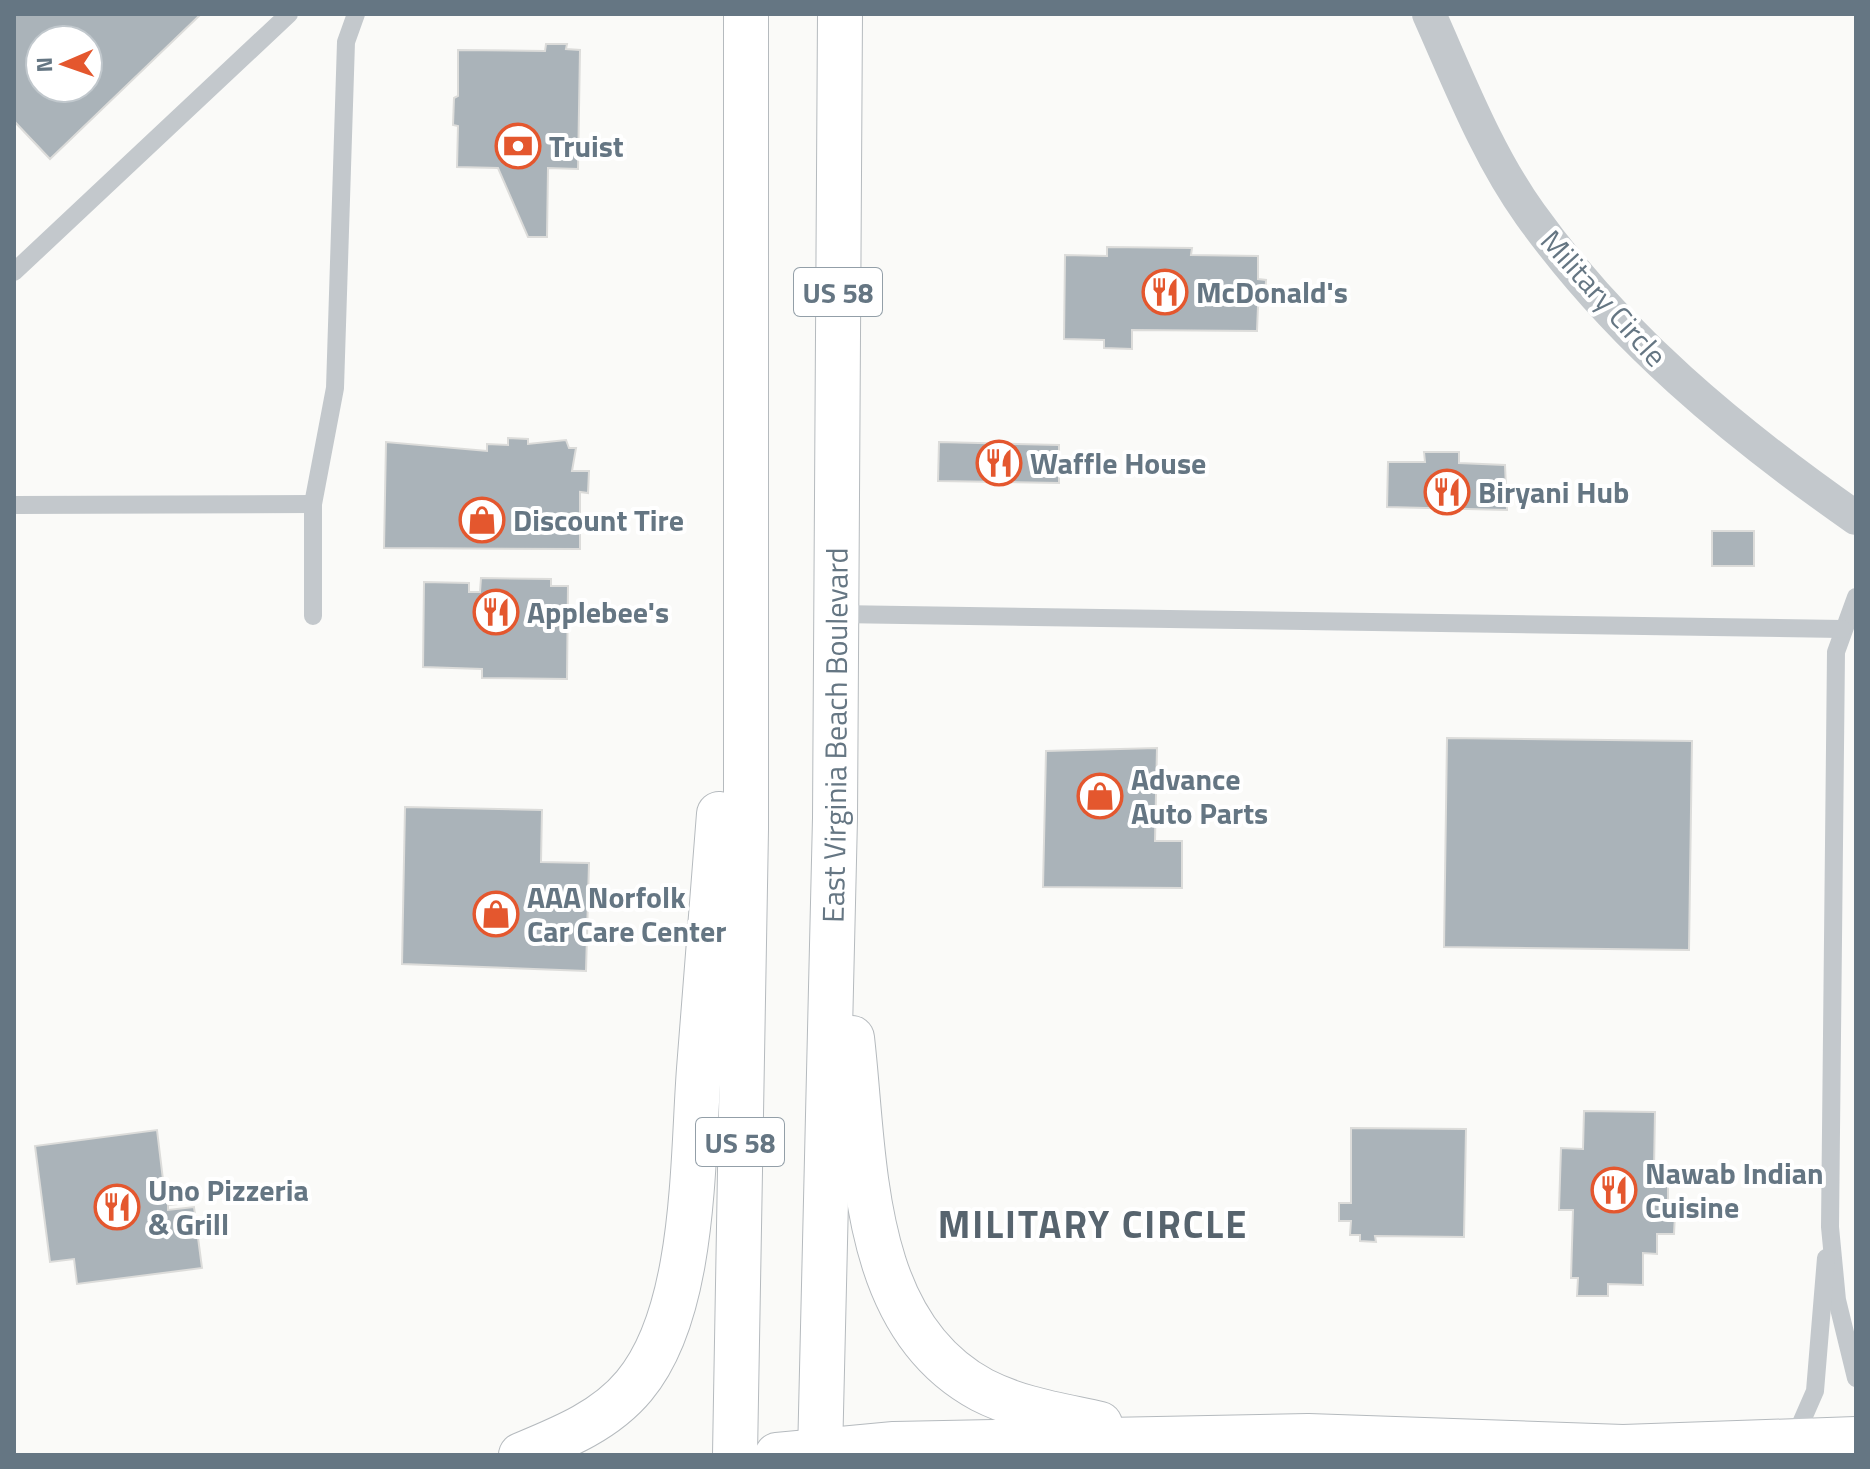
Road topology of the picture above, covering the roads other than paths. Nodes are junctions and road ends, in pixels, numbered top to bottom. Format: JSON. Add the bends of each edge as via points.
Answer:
{"nodes":[{"id":1,"x":289,"y":14,"type":"edge"},
{"id":2,"x":356,"y":14,"type":"edge"},
{"id":3,"x":746,"y":14,"type":"edge"},
{"id":4,"x":840,"y":14,"type":"edge"},
{"id":5,"x":1429,"y":14,"type":"edge"},
{"id":6,"x":14,"y":272,"type":"edge"},
{"id":7,"x":313,"y":504,"type":"junction"},
{"id":8,"x":14,"y":505,"type":"edge"},
{"id":9,"x":1856,"y":518,"type":"edge"},
{"id":10,"x":1856,"y":597,"type":"edge"},
{"id":11,"x":836,"y":614,"type":"junction"},
{"id":12,"x":313,"y":616,"type":"dead end"},
{"id":13,"x":745,"y":625,"type":"junction"},
{"id":14,"x":1842,"y":629,"type":"junction"},
{"id":15,"x":833,"y":882,"type":"junction"},
{"id":16,"x":1830,"y":1227,"type":"junction"},
{"id":17,"x":1856,"y":1378,"type":"edge"},
{"id":18,"x":1164,"y":1439,"type":"junction"},
{"id":19,"x":1856,"y":1439,"type":"edge"},
{"id":20,"x":1792,"y":1441,"type":"junction"},
{"id":21,"x":820,"y":1453,"type":"edge"},
{"id":22,"x":521,"y":1455,"type":"edge"},
{"id":23,"x":735,"y":1455,"type":"edge"},
{"id":24,"x":777,"y":1455,"type":"edge"}],
"edges":[{"from":1,"to":6,"type":"lane"},
{"from":2,"to":7,"type":"lane","via":[[346,42],[335,388]]},
{"from":3,"to":13,"type":"main road","number":"US 58"},
{"from":4,"to":11,"type":"main road","name":"East Virginia Beach Boulevard","number":"US 58"},
{"from":5,"to":9,"type":"street","name":"Military Circle","via":[[1509,181],[1562,255],[1698,400]]},
{"from":7,"to":8,"type":"lane"},
{"from":7,"to":12,"type":"lane"},
{"from":10,"to":14,"type":"lane"},
{"from":11,"to":14,"type":"lane"},
{"from":11,"to":15,"type":"main road","name":"East Virginia Beach Boulevard","number":"US 58"},
{"from":13,"to":22,"type":"main road","via":[[726,717],[694,1143],[677,1291],[661,1343],[634,1386],[606,1413]]},
{"from":13,"to":23,"type":"main road","number":"US 58"},
{"from":14,"to":16,"type":"lane","via":[[1836,652]]},
{"from":15,"to":18,"type":"main road","via":[[871,1197],[885,1268],[912,1328],[980,1389],[1017,1405]]},
{"from":15,"to":21,"type":"main road","name":"East Virginia Beach Boulevard","number":"US 58"},
{"from":16,"to":17,"type":"lane","via":[[1837,1300]]},
{"from":16,"to":20,"type":"lane","via":[[1815,1391]]},
{"from":18,"to":20,"type":"main road","via":[[1308,1436],[1671,1447]]},
{"from":18,"to":21,"type":"main road","via":[[894,1444]]},
{"from":19,"to":20,"type":"main road"},
{"from":21,"to":24,"type":"main road"}]}
